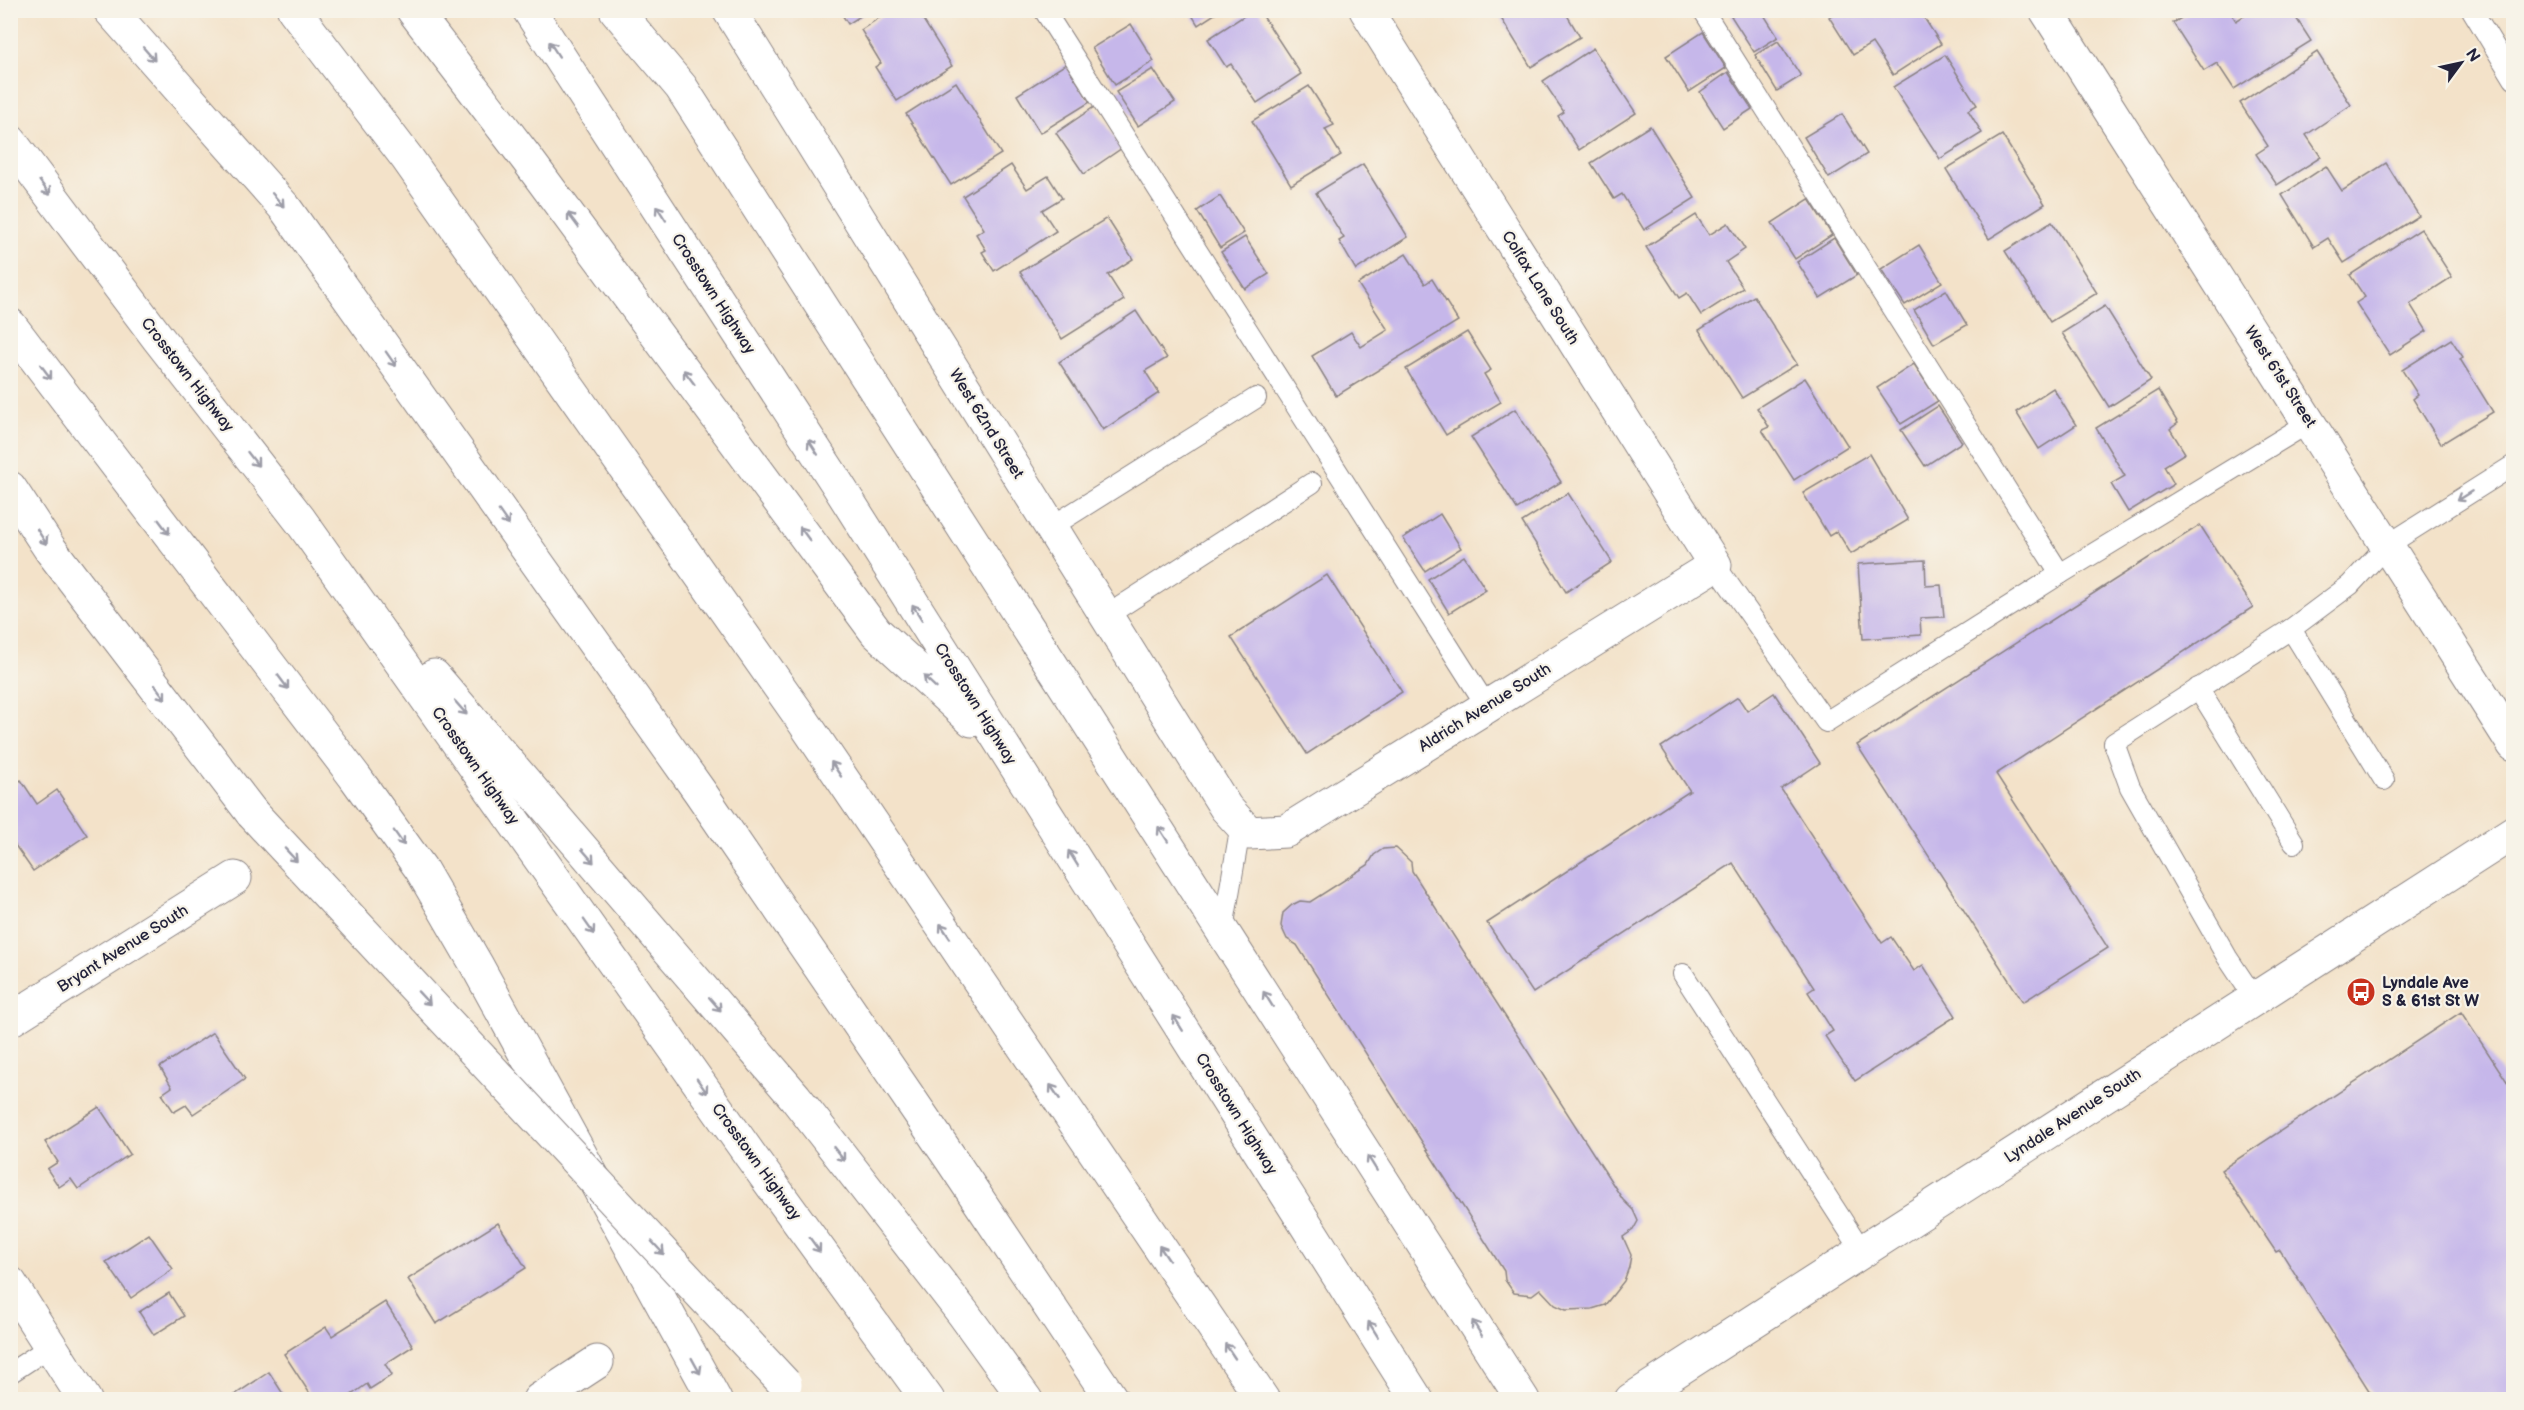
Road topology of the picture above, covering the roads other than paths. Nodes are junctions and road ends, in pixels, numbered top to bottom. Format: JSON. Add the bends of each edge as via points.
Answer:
{"nodes":[{"id":1,"x":110,"y":10,"type":"edge"},
{"id":2,"x":294,"y":10,"type":"edge"},
{"id":3,"x":413,"y":10,"type":"edge"},
{"id":4,"x":529,"y":10,"type":"edge"},
{"id":5,"x":616,"y":10,"type":"edge"},
{"id":6,"x":729,"y":10,"type":"edge"},
{"id":7,"x":1044,"y":10,"type":"edge"},
{"id":8,"x":1366,"y":10,"type":"edge"},
{"id":9,"x":1703,"y":10,"type":"edge"},
{"id":10,"x":2046,"y":10,"type":"edge"},
{"id":11,"x":2472,"y":10,"type":"edge"},
{"id":12,"x":2514,"y":79,"type":"edge"},
{"id":13,"x":10,"y":141,"type":"edge"},
{"id":14,"x":10,"y":325,"type":"edge"},
{"id":15,"x":1256,"y":398,"type":"dead end"},
{"id":16,"x":2310,"y":422,"type":"junction"},
{"id":17,"x":2514,"y":465,"type":"edge"},
{"id":18,"x":1312,"y":483,"type":"dead end"},
{"id":19,"x":10,"y":488,"type":"edge"},
{"id":20,"x":300,"y":520,"type":"junction"},
{"id":21,"x":1051,"y":527,"type":"junction"},
{"id":22,"x":2386,"y":546,"type":"junction"},
{"id":23,"x":1715,"y":565,"type":"junction"},
{"id":24,"x":2060,"y":574,"type":"junction"},
{"id":25,"x":1106,"y":616,"type":"junction"},
{"id":26,"x":2291,"y":629,"type":"junction"},
{"id":27,"x":2198,"y":688,"type":"junction"},
{"id":28,"x":1488,"y":708,"type":"junction"},
{"id":29,"x":2514,"y":745,"type":"edge"},
{"id":30,"x":1004,"y":750,"type":"junction"},
{"id":31,"x":2384,"y":780,"type":"dead end"},
{"id":32,"x":1245,"y":829,"type":"junction"},
{"id":33,"x":2514,"y":832,"type":"edge"},
{"id":34,"x":2294,"y":843,"type":"dead end"},
{"id":35,"x":235,"y":878,"type":"dead end"},
{"id":36,"x":1223,"y":929,"type":"junction"},
{"id":37,"x":1683,"y":974,"type":"dead end"},
{"id":38,"x":2255,"y":999,"type":"junction"},
{"id":39,"x":10,"y":1020,"type":"edge"},
{"id":40,"x":1862,"y":1251,"type":"junction"},
{"id":41,"x":10,"y":1283,"type":"edge"},
{"id":42,"x":51,"y":1346,"type":"junction"},
{"id":43,"x":597,"y":1362,"type":"dead end"},
{"id":44,"x":10,"y":1373,"type":"edge"},
{"id":45,"x":1411,"y":1389,"type":"edge"},
{"id":46,"x":792,"y":1392,"type":"edge"},
{"id":47,"x":85,"y":1400,"type":"edge"},
{"id":48,"x":539,"y":1400,"type":"edge"},
{"id":49,"x":715,"y":1400,"type":"edge"},
{"id":50,"x":928,"y":1400,"type":"edge"},
{"id":51,"x":1026,"y":1400,"type":"edge"},
{"id":52,"x":1112,"y":1400,"type":"edge"},
{"id":53,"x":1263,"y":1400,"type":"edge"},
{"id":54,"x":1523,"y":1400,"type":"edge"},
{"id":55,"x":1631,"y":1400,"type":"edge"}],
"edges":[{"from":1,"to":52,"type":"main road","one_way":true,"via":[[285,208],[700,792]]},
{"from":53,"to":2,"type":"main road","one_way":true,"via":[[790,703],[407,158]]},
{"from":30,"to":3,"type":"main road","one_way":true,"via":[[876,632]]},
{"from":30,"to":4,"type":"main road","name":"Crosstown Highway","one_way":true,"via":[[836,482]]},
{"from":36,"to":5,"type":"main road","one_way":true,"via":[[681,87]]},
{"from":6,"to":21,"type":"main road","name":"West 62nd Street"},
{"from":7,"to":28,"type":"lane"},
{"from":8,"to":23,"type":"main road","name":"Colfax Lane South"},
{"from":9,"to":24,"type":"lane"},
{"from":10,"to":16,"type":"main road","name":"West 61st Street"},
{"from":11,"to":12,"type":"lane"},
{"from":13,"to":20,"type":"main road","name":"Crosstown Highway","one_way":true},
{"from":14,"to":49,"type":"main road","one_way":true,"via":[[348,767],[421,869]]},
{"from":15,"to":21,"type":"lane"},
{"from":16,"to":22,"type":"main road","name":"West 61st Street"},
{"from":16,"to":24,"type":"lane"},
{"from":17,"to":22,"type":"lane","one_way":true},
{"from":18,"to":25,"type":"lane"},
{"from":19,"to":46,"type":"main road","one_way":true,"bridge":true,"via":[[50,549],[252,813]]},
{"from":20,"to":50,"type":"main road","name":"Crosstown Highway","one_way":true},
{"from":20,"to":51,"type":"main road","one_way":true,"via":[[795,1097]]},
{"from":21,"to":25,"type":"main road","name":"West 62nd Street"},
{"from":22,"to":26,"type":"lane","via":[[2350,585]]},
{"from":22,"to":29,"type":"main road","name":"West 61st Street"},
{"from":23,"to":24,"type":"lane","via":[[1826,722]]},
{"from":23,"to":28,"type":"main road","name":"Aldrich Avenue South"},
{"from":25,"to":32,"type":"main road","name":"West 62nd Street","via":[[1226,808]]},
{"from":26,"to":27,"type":"lane"},
{"from":26,"to":31,"type":"lane"},
{"from":27,"to":34,"type":"lane"},
{"from":27,"to":38,"type":"lane","via":[[2114,743],[2130,787]]},
{"from":28,"to":32,"type":"main road","name":"Aldrich Avenue South","via":[[1286,831]]},
{"from":45,"to":30,"type":"main road","name":"Crosstown Highway","one_way":true},
{"from":32,"to":36,"type":"lane"},
{"from":33,"to":38,"type":"main road","name":"Lyndale Avenue South"},
{"from":35,"to":39,"type":"main road","name":"Bryant Avenue South"},
{"from":54,"to":36,"type":"main road","one_way":true},
{"from":37,"to":40,"type":"lane"},
{"from":38,"to":40,"type":"main road","name":"Lyndale Avenue South"},
{"from":40,"to":55,"type":"main road","name":"Lyndale Avenue South"},
{"from":41,"to":42,"type":"main road"},
{"from":42,"to":44,"type":"lane"},
{"from":42,"to":47,"type":"main road"},
{"from":43,"to":48,"type":"main road"}]}
